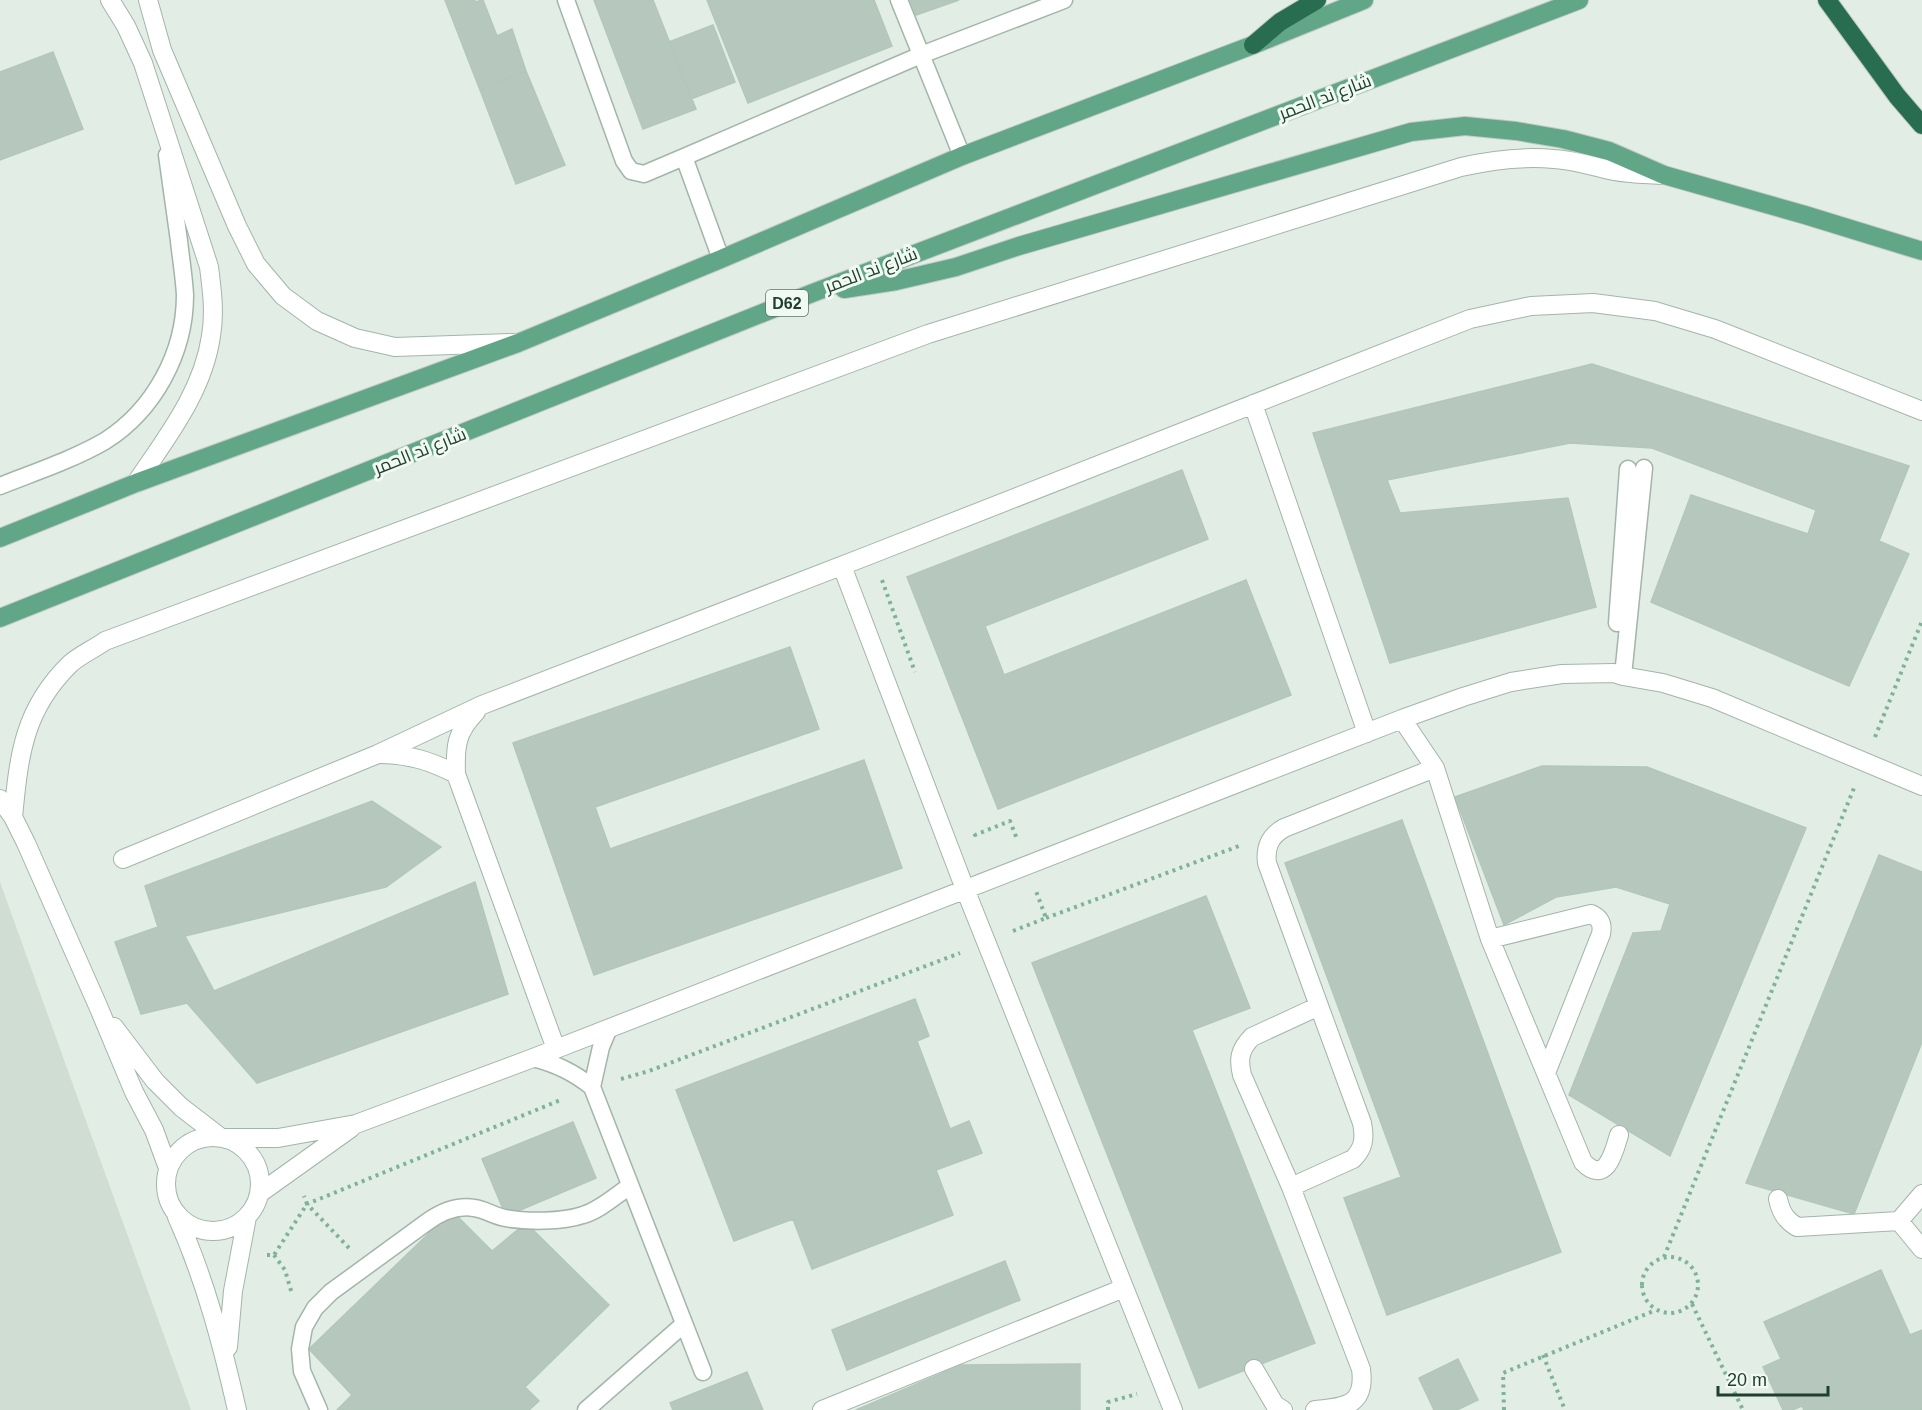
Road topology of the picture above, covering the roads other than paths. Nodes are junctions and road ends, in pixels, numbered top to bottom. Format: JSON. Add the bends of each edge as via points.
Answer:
{"nodes":[{"id":1,"x":110,"y":0,"type":"edge"},
{"id":2,"x":148,"y":0,"type":"edge"},
{"id":3,"x":566,"y":0,"type":"edge"},
{"id":4,"x":899,"y":0,"type":"edge"},
{"id":5,"x":1064,"y":0,"type":"edge"},
{"id":6,"x":1317,"y":0,"type":"edge"},
{"id":7,"x":1364,"y":0,"type":"edge"},
{"id":8,"x":1579,"y":0,"type":"edge"},
{"id":9,"x":1827,"y":0,"type":"edge"},
{"id":10,"x":1253,"y":45,"type":"junction"},
{"id":11,"x":921,"y":55,"type":"junction"},
{"id":12,"x":1922,"y":125,"type":"edge"},
{"id":13,"x":165,"y":133,"type":"junction"},
{"id":14,"x":962,"y":156,"type":"junction"},
{"id":15,"x":684,"y":157,"type":"junction"},
{"id":16,"x":1664,"y":175,"type":"junction"},
{"id":17,"x":1922,"y":251,"type":"edge"},
{"id":18,"x":721,"y":259,"type":"junction"},
{"id":19,"x":810,"y":294,"type":"junction"},
{"id":20,"x":518,"y":342,"type":"junction"},
{"id":21,"x":1253,"y":404,"type":"junction"},
{"id":22,"x":1922,"y":411,"type":"edge"},
{"id":23,"x":1636,"y":469,"type":"dead end"},
{"id":24,"x":136,"y":483,"type":"junction"},
{"id":25,"x":0,"y":486,"type":"edge"},
{"id":26,"x":0,"y":538,"type":"edge"},
{"id":27,"x":842,"y":566,"type":"junction"},
{"id":28,"x":0,"y":618,"type":"edge"},
{"id":29,"x":1618,"y":674,"type":"junction"},
{"id":30,"x":482,"y":705,"type":"junction"},
{"id":31,"x":1402,"y":719,"type":"junction"},
{"id":32,"x":1367,"y":733,"type":"junction"},
{"id":33,"x":378,"y":754,"type":"junction"},
{"id":34,"x":1435,"y":768,"type":"junction"},
{"id":35,"x":456,"y":774,"type":"junction"},
{"id":36,"x":1922,"y":786,"type":"edge"},
{"id":37,"x":0,"y":799,"type":"edge"},
{"id":38,"x":13,"y":817,"type":"junction"},
{"id":39,"x":123,"y":859,"type":"dead end"},
{"id":40,"x":965,"y":889,"type":"junction"},
{"id":41,"x":1490,"y":939,"type":"junction"},
{"id":42,"x":98,"y":1006,"type":"junction"},
{"id":43,"x":1319,"y":1006,"type":"junction"},
{"id":44,"x":609,"y":1028,"type":"junction"},
{"id":45,"x":556,"y":1049,"type":"junction"},
{"id":46,"x":532,"y":1058,"type":"junction"},
{"id":47,"x":1546,"y":1073,"type":"junction"},
{"id":48,"x":592,"y":1087,"type":"junction"},
{"id":49,"x":356,"y":1124,"type":"junction"},
{"id":50,"x":1619,"y":1135,"type":"dead end"},
{"id":51,"x":221,"y":1137,"type":"junction"},
{"id":52,"x":168,"y":1168,"type":"junction"},
{"id":53,"x":630,"y":1186,"type":"junction"},
{"id":54,"x":1291,"y":1187,"type":"junction"},
{"id":55,"x":260,"y":1193,"type":"junction"},
{"id":56,"x":1922,"y":1194,"type":"edge"},
{"id":57,"x":1778,"y":1199,"type":"dead end"},
{"id":58,"x":176,"y":1214,"type":"junction"},
{"id":59,"x":247,"y":1217,"type":"junction"},
{"id":60,"x":1899,"y":1221,"type":"junction"},
{"id":61,"x":1922,"y":1249,"type":"edge"},
{"id":62,"x":1124,"y":1288,"type":"junction"},
{"id":63,"x":684,"y":1324,"type":"junction"},
{"id":64,"x":227,"y":1364,"type":"junction"},
{"id":65,"x":1254,"y":1369,"type":"dead end"},
{"id":66,"x":703,"y":1372,"type":"dead end"},
{"id":67,"x":237,"y":1410,"type":"edge"},
{"id":68,"x":319,"y":1410,"type":"edge"},
{"id":69,"x":586,"y":1410,"type":"edge"},
{"id":70,"x":822,"y":1410,"type":"edge"},
{"id":71,"x":1173,"y":1410,"type":"edge"},
{"id":72,"x":1284,"y":1410,"type":"edge"},
{"id":73,"x":1315,"y":1410,"type":"edge"}],
"edges":[{"from":1,"to":13,"type":"street","via":[[143,63]]},
{"from":2,"to":20,"type":"street","via":[[162,50],[237,226],[256,264],[284,296],[317,321],[355,338],[395,347]]},
{"from":3,"to":15,"type":"lane","via":[[631,171],[644,174]]},
{"from":4,"to":11,"type":"lane"},
{"from":5,"to":11,"type":"lane"},
{"from":6,"to":10,"type":"highway","via":[[1280,22]]},
{"from":7,"to":10,"type":"main road"},
{"from":8,"to":19,"type":"main road","name":"شارع ند الحمر","number":"D62"},
{"from":9,"to":12,"type":"highway"},
{"from":10,"to":14,"type":"main road"},
{"from":11,"to":14,"type":"lane"},
{"from":11,"to":15,"type":"lane"},
{"from":13,"to":24,"type":"street","via":[[209,267],[211,336],[203,370],[189,402]]},
{"from":13,"to":25,"type":"lane","via":[[184,295],[180,336],[170,367],[143,408],[125,426],[84,452]]},
{"from":14,"to":18,"type":"main road"},
{"from":15,"to":18,"type":"lane"},
{"from":16,"to":17,"type":"main road"},
{"from":16,"to":19,"type":"main road","via":[[1609,151],[1516,131],[1465,126],[1411,132],[956,267]]},
{"from":16,"to":38,"type":"street","via":[[1616,171],[1556,159],[1494,160],[1461,167],[928,333],[105,641],[72,663],[46,692],[27,727],[18,765]]},
{"from":18,"to":20,"type":"main road"},
{"from":19,"to":28,"type":"main road","name":"شارع ند الحمر","number":"D62"},
{"from":20,"to":24,"type":"main road"},
{"from":21,"to":22,"type":"street","via":[[1470,319],[1531,306],[1593,303],[1655,311],[1715,329]]},
{"from":21,"to":27,"type":"street"},
{"from":21,"to":32,"type":"street"},
{"from":23,"to":29,"type":"lane"},
{"from":24,"to":26,"type":"main road"},
{"from":27,"to":30,"type":"street"},
{"from":27,"to":40,"type":"street"},
{"from":29,"to":31,"type":"street","via":[[1562,674],[1511,682]]},
{"from":29,"to":36,"type":"street","via":[[1712,698]]},
{"from":30,"to":33,"type":"street"},
{"from":30,"to":35,"type":"street","via":[[464,723],[455,748]]},
{"from":31,"to":32,"type":"street"},
{"from":31,"to":34,"type":"street"},
{"from":32,"to":40,"type":"street"},
{"from":33,"to":35,"type":"street","via":[[432,761]]},
{"from":33,"to":39,"type":"street"},
{"from":34,"to":41,"type":"street"},
{"from":34,"to":43,"type":"street","via":[[1277,832],[1268,845],[1267,863]]},
{"from":35,"to":45,"type":"street"},
{"from":37,"to":38,"type":"street"},
{"from":38,"to":42,"type":"street"},
{"from":40,"to":44,"type":"street"},
{"from":40,"to":62,"type":"street"},
{"from":41,"to":47,"type":"street"},
{"from":41,"to":47,"type":"street","via":[[1591,914],[1601,922],[1600,934]]},
{"from":42,"to":51,"type":"street","via":[[155,1081],[181,1107]]},
{"from":42,"to":52,"type":"street"},
{"from":43,"to":54,"type":"street","via":[[1362,1123],[1364,1143],[1353,1159]]},
{"from":43,"to":54,"type":"street","via":[[1252,1037],[1240,1054],[1242,1075]]},
{"from":44,"to":45,"type":"street"},
{"from":44,"to":48,"type":"lane"},
{"from":45,"to":46,"type":"street"},
{"from":46,"to":48,"type":"lane","via":[[574,1073]]},
{"from":46,"to":49,"type":"street"},
{"from":47,"to":50,"type":"street","via":[[1589,1168],[1605,1168],[1611,1162]]},
{"from":48,"to":53,"type":"lane"},
{"from":49,"to":51,"type":"street","via":[[278,1138]]},
{"from":49,"to":55,"type":"street"},
{"from":51,"to":52,"type":"street","via":[[203,1137],[189,1143]]},
{"from":51,"to":55,"type":"street","via":[[239,1144],[252,1157],[260,1174]]},
{"from":52,"to":58,"type":"street","via":[[165,1183]]},
{"from":53,"to":63,"type":"lane"},
{"from":53,"to":68,"type":"lane","via":[[594,1211],[570,1218],[517,1220],[457,1207],[427,1222],[323,1300],[304,1327],[300,1348],[302,1371]]},
{"from":54,"to":73,"type":"street","via":[[1363,1381],[1354,1401],[1344,1407]]},
{"from":55,"to":59,"type":"street"},
{"from":56,"to":60,"type":"street"},
{"from":57,"to":60,"type":"street","via":[[1787,1221],[1797,1227]]},
{"from":58,"to":59,"type":"street","via":[[191,1227],[211,1232],[231,1228]]},
{"from":58,"to":64,"type":"street","via":[[197,1262]]},
{"from":59,"to":64,"type":"street","via":[[233,1291]]},
{"from":60,"to":61,"type":"street"},
{"from":62,"to":70,"type":"street"},
{"from":62,"to":71,"type":"street"},
{"from":63,"to":66,"type":"lane"},
{"from":63,"to":69,"type":"lane"},
{"from":64,"to":67,"type":"street"},
{"from":65,"to":72,"type":"street","via":[[1275,1405]]}]}
